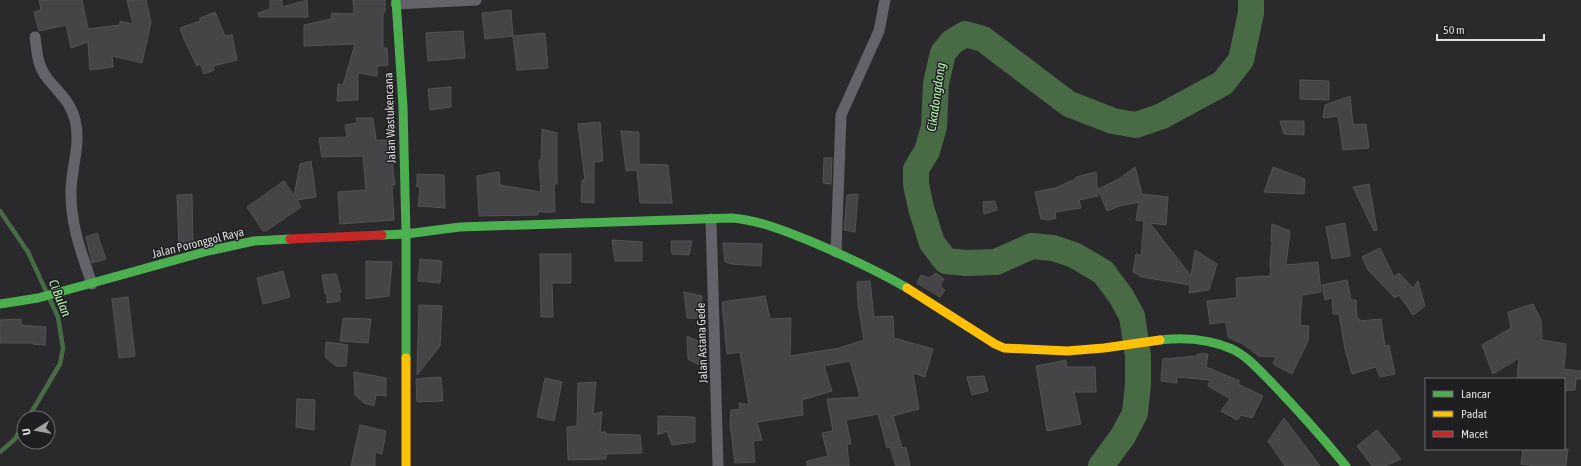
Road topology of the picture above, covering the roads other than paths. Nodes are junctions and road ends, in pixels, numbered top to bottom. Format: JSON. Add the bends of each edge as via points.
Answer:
{"nodes":[{"id":1,"x":476,"y":0,"type":"edge"},
{"id":2,"x":885,"y":0,"type":"edge"},
{"id":3,"x":396,"y":2,"type":"edge"},
{"id":4,"x":35,"y":37,"type":"dead end"},
{"id":5,"x":711,"y":219,"type":"junction"},
{"id":6,"x":406,"y":234,"type":"junction"},
{"id":7,"x":836,"y":252,"type":"junction"},
{"id":8,"x":92,"y":284,"type":"junction"},
{"id":9,"x":0,"y":304,"type":"edge"},
{"id":10,"x":406,"y":466,"type":"edge"},
{"id":11,"x":718,"y":466,"type":"edge"},
{"id":12,"x":1346,"y":466,"type":"edge"}],
"edges":[{"from":1,"to":3,"type":"street"},
{"from":2,"to":7,"type":"street","via":[[874,42],[841,114]]},
{"from":3,"to":6,"type":"street","name":"Jalan Wastukencana","via":[[403,106]]},
{"from":4,"to":8,"type":"street","via":[[39,64],[44,74],[64,97],[75,119],[77,146],[72,174],[72,206],[77,241]]},
{"from":5,"to":6,"type":"street","name":"Jalan Poronggol Raya","via":[[460,227]]},
{"from":5,"to":7,"type":"street","name":"Jalan Poronggol Raya","via":[[746,219],[790,233]]},
{"from":5,"to":11,"type":"street","name":"Jalan Astana Gede"},
{"from":6,"to":8,"type":"street","name":"Jalan Poronggol Raya","via":[[254,241],[208,251]]},
{"from":6,"to":10,"type":"street","name":"Jalan Wastukencana"},
{"from":7,"to":12,"type":"street","name":"Jalan Poronggol Raya","via":[[900,284],[1004,348],[1104,348],[1168,337],[1191,338],[1233,350],[1246,358],[1290,401]]},
{"from":8,"to":9,"type":"street","name":"Jalan Poronggol Raya","via":[[38,298]]}]}
